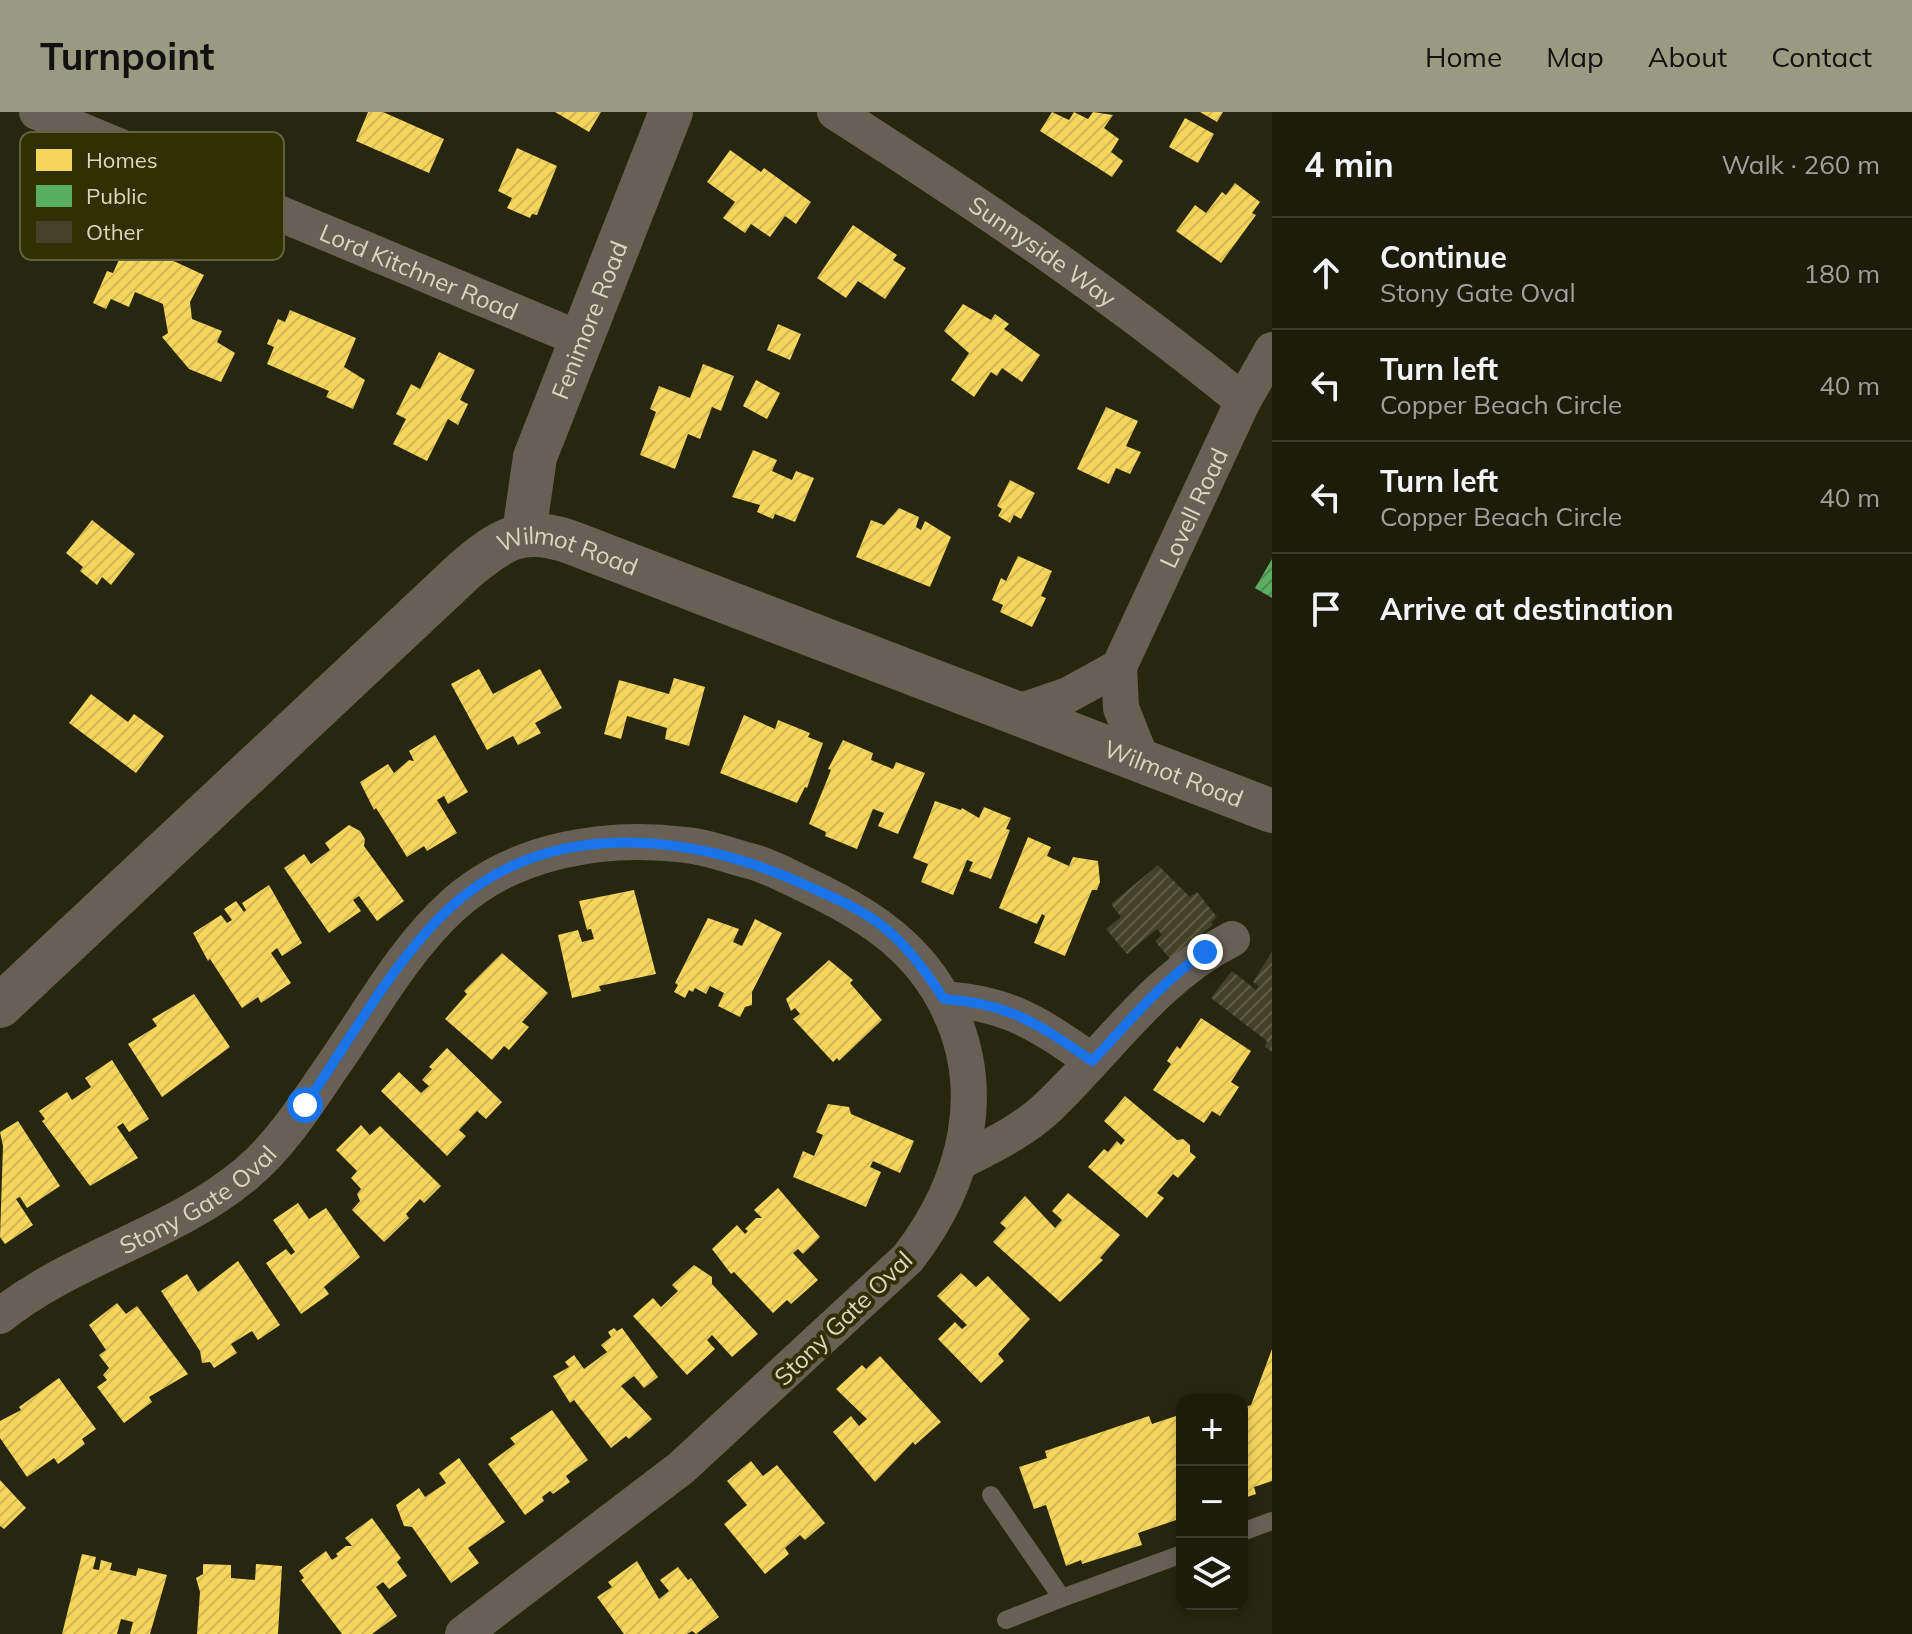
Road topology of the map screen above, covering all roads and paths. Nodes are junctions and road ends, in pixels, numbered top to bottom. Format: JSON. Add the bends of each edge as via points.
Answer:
{"nodes":[{"id":1,"x":37,"y":112,"type":"edge"},
{"id":2,"x":671,"y":112,"type":"edge"},
{"id":3,"x":835,"y":112,"type":"edge"},
{"id":4,"x":85,"y":132,"type":"edge"},
{"id":5,"x":284,"y":215,"type":"edge"},
{"id":6,"x":580,"y":339,"type":"junction"},
{"id":7,"x":1272,"y":350,"type":"edge"},
{"id":8,"x":1243,"y":401,"type":"junction"},
{"id":9,"x":524,"y":533,"type":"junction"},
{"id":10,"x":1119,"y":667,"type":"junction"},
{"id":11,"x":1015,"y":713,"type":"junction"},
{"id":12,"x":1143,"y":763,"type":"junction"},
{"id":13,"x":1272,"y":811,"type":"edge"},
{"id":14,"x":1232,"y":939,"type":"dead end"},
{"id":15,"x":944,"y":999,"type":"junction"},
{"id":16,"x":0,"y":1006,"type":"edge"},
{"id":17,"x":1092,"y":1061,"type":"junction"},
{"id":18,"x":962,"y":1161,"type":"junction"},
{"id":19,"x":0,"y":1316,"type":"edge"},
{"id":20,"x":991,"y":1495,"type":"dead end"},
{"id":21,"x":1272,"y":1521,"type":"edge"},
{"id":22,"x":1248,"y":1530,"type":"edge"},
{"id":23,"x":1176,"y":1556,"type":"edge"},
{"id":24,"x":1062,"y":1598,"type":"junction"},
{"id":25,"x":1006,"y":1620,"type":"dead end"},
{"id":26,"x":463,"y":1634,"type":"edge"}],
"edges":[{"from":1,"to":4,"type":"street","name":"Lord Kitchner Road"},
{"from":2,"to":6,"type":"street","name":"Fenimore Road"},
{"from":3,"to":8,"type":"street","name":"Sunnyside Way","via":[[1056,259]]},
{"from":5,"to":6,"type":"street","name":"Lord Kitchner Road"},
{"from":6,"to":9,"type":"street","name":"Fenimore Road","via":[[532,468]]},
{"from":7,"to":8,"type":"street","name":"Lovell Road"},
{"from":8,"to":10,"type":"street","name":"Lovell Road"},
{"from":9,"to":11,"type":"street","name":"Wilmot Road","via":[[570,542]]},
{"from":9,"to":16,"type":"street","name":"Wilmot Road","via":[[466,569]]},
{"from":10,"to":11,"type":"street","via":[[1068,695]]},
{"from":10,"to":12,"type":"street","name":"Lovell Road","via":[[1121,708]]},
{"from":11,"to":12,"type":"street","name":"Wilmot Road"},
{"from":12,"to":13,"type":"street","name":"Wilmot Road"},
{"from":14,"to":17,"type":"street","via":[[1180,969]]},
{"from":15,"to":17,"type":"street","via":[[981,1001],[1017,1012]]},
{"from":15,"to":18,"type":"street","name":"Stony Gate Oval","via":[[965,1064]]},
{"from":15,"to":19,"type":"street","name":"Stony Gate Oval","via":[[916,958],[885,928],[761,864],[689,845],[620,841],[553,852],[502,871],[453,905],[250,1171],[166,1224],[69,1270]]},
{"from":17,"to":18,"type":"street","via":[[1020,1130]]},
{"from":18,"to":26,"type":"street","name":"Stony Gate Oval","via":[[927,1234],[869,1295],[681,1468]]},
{"from":20,"to":24,"type":"lane"},
{"from":21,"to":22,"type":"lane"},
{"from":23,"to":24,"type":"lane"},
{"from":24,"to":25,"type":"lane"}]}
